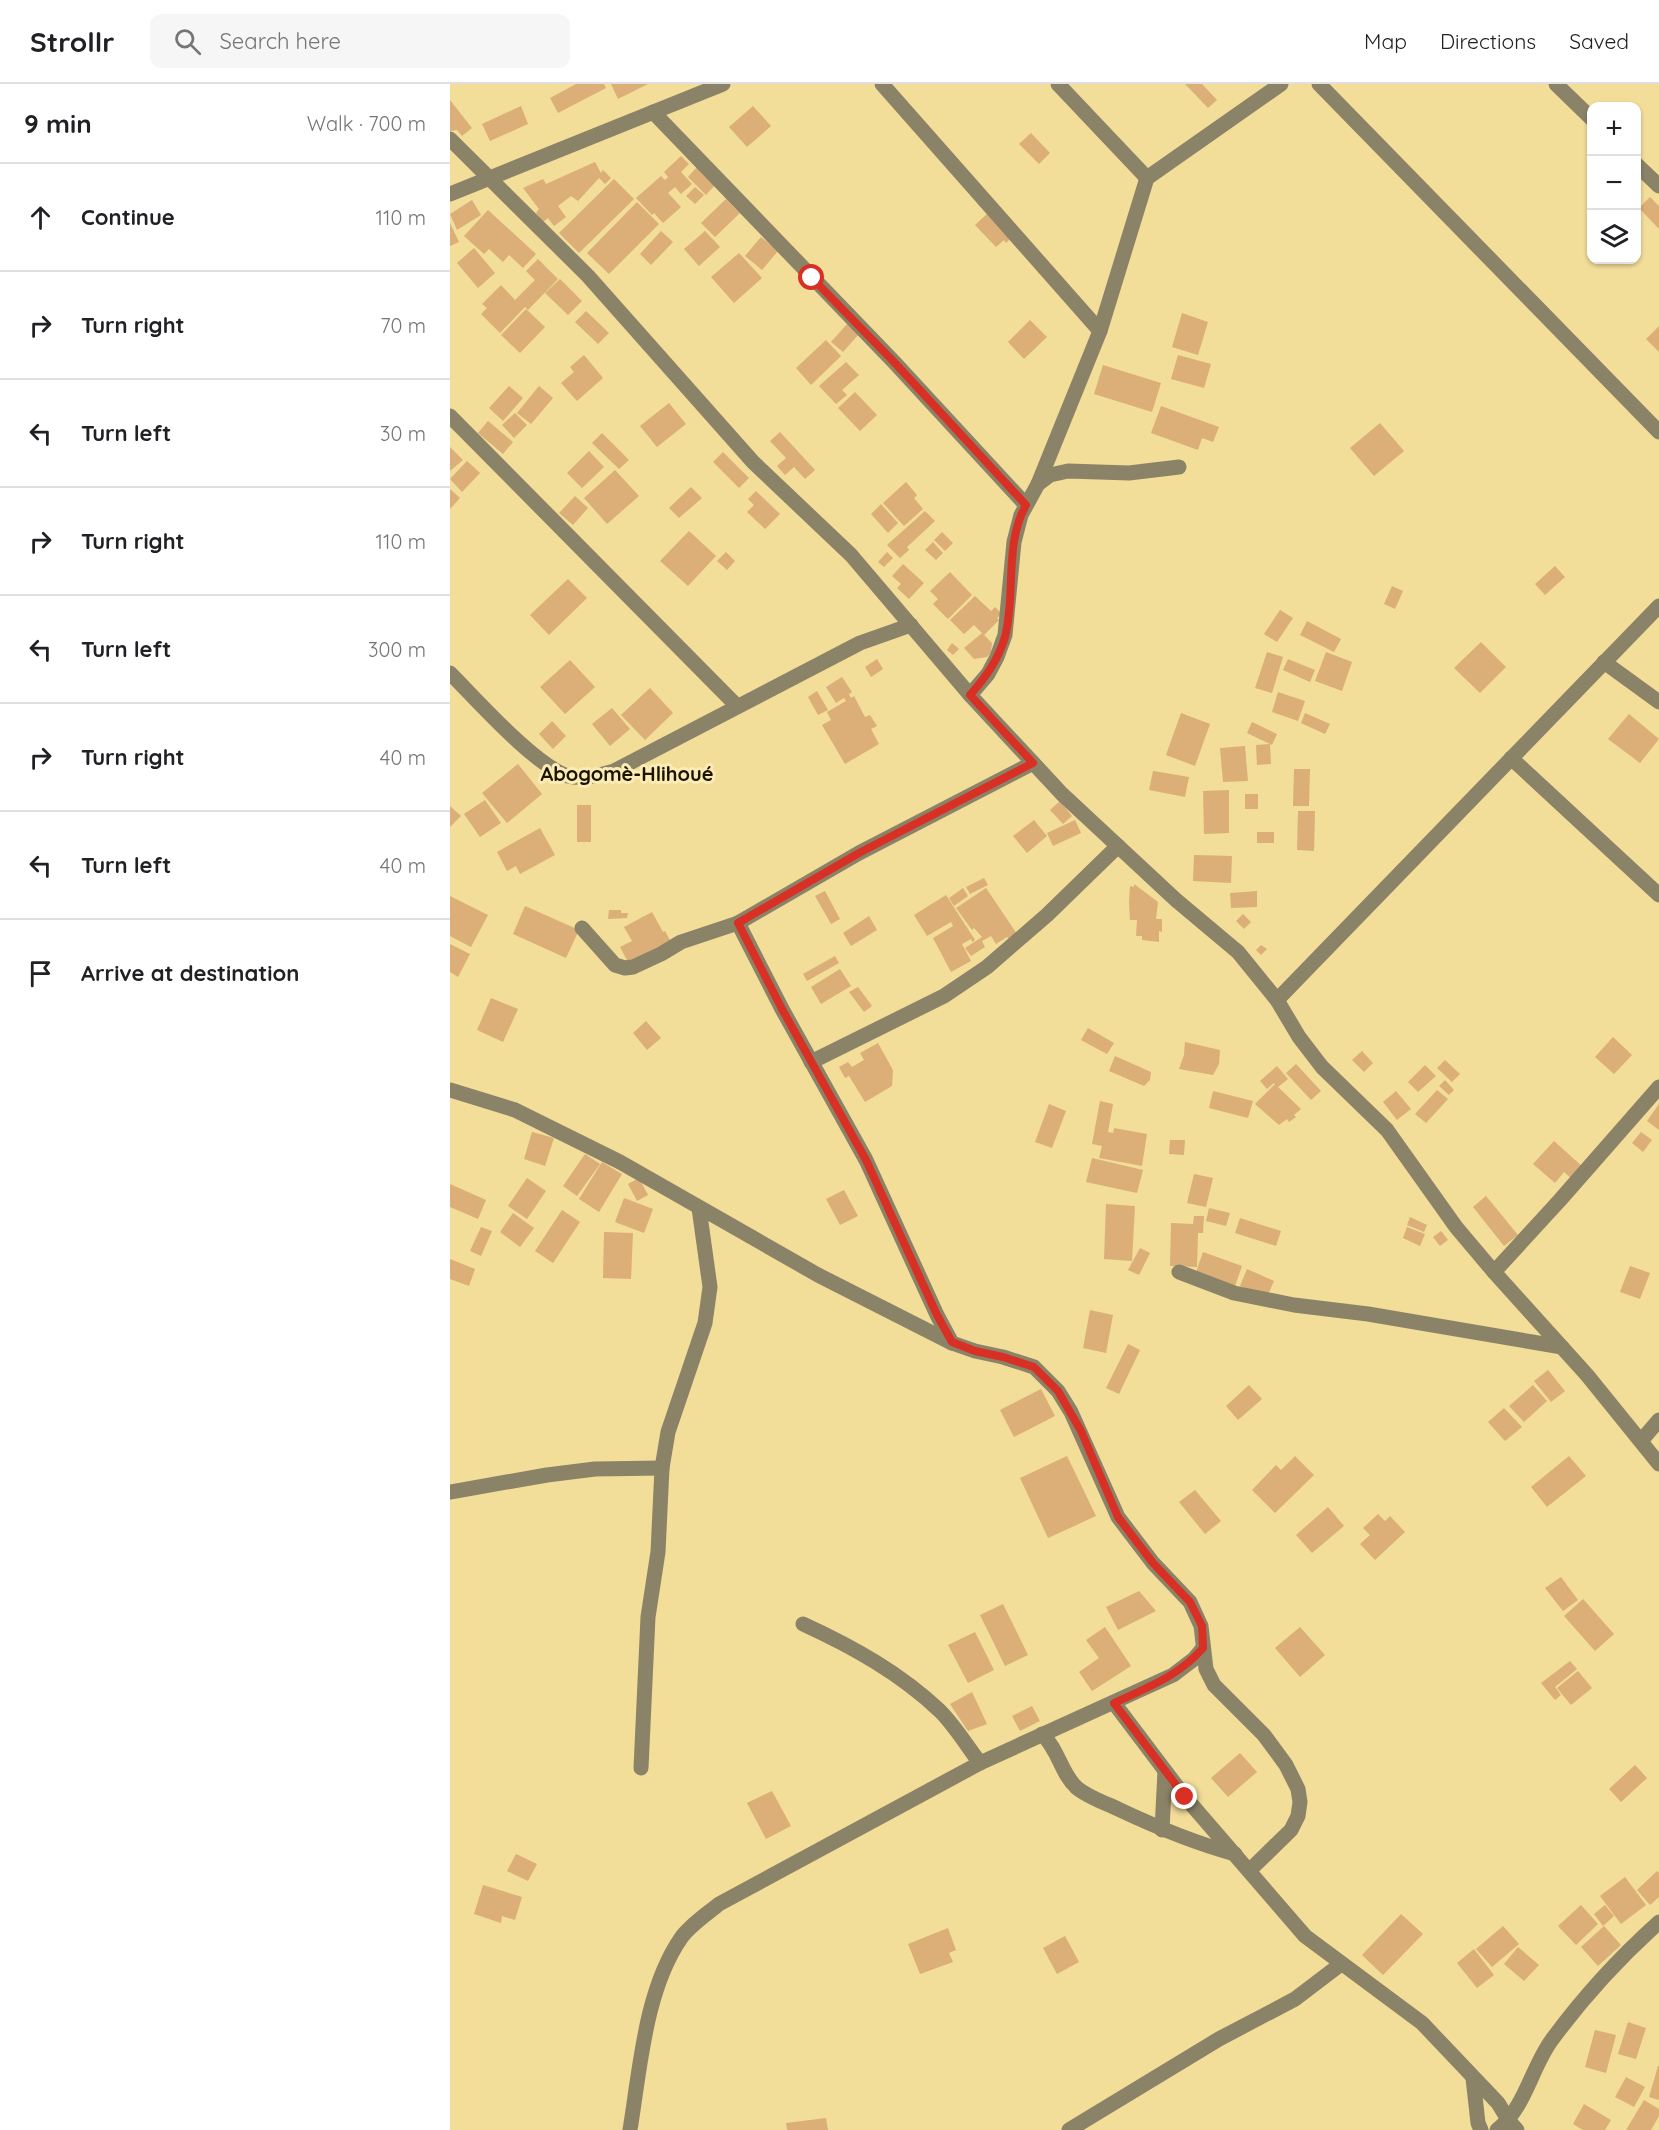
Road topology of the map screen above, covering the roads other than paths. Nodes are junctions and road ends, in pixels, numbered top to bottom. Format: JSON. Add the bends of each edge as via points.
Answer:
{"nodes":[{"id":1,"x":723,"y":84,"type":"edge"},
{"id":2,"x":882,"y":84,"type":"edge"},
{"id":3,"x":1058,"y":84,"type":"edge"},
{"id":4,"x":1281,"y":84,"type":"edge"},
{"id":5,"x":1319,"y":84,"type":"edge"},
{"id":6,"x":1556,"y":84,"type":"edge"},
{"id":7,"x":653,"y":112,"type":"junction"},
{"id":8,"x":1587,"y":114,"type":"edge"},
{"id":9,"x":450,"y":139,"type":"edge"},
{"id":10,"x":1641,"y":169,"type":"edge"},
{"id":11,"x":489,"y":178,"type":"junction"},
{"id":12,"x":1147,"y":178,"type":"junction"},
{"id":13,"x":1659,"y":186,"type":"edge"},
{"id":14,"x":450,"y":194,"type":"edge"},
{"id":15,"x":1100,"y":331,"type":"junction"},
{"id":16,"x":450,"y":416,"type":"edge"},
{"id":17,"x":1659,"y":432,"type":"edge"},
{"id":18,"x":1179,"y":467,"type":"dead end"},
{"id":19,"x":1038,"y":484,"type":"junction"},
{"id":20,"x":1026,"y":505,"type":"junction"},
{"id":21,"x":1659,"y":606,"type":"edge"},
{"id":22,"x":911,"y":625,"type":"junction"},
{"id":23,"x":1604,"y":662,"type":"junction"},
{"id":24,"x":450,"y":673,"type":"edge"},
{"id":25,"x":970,"y":695,"type":"junction"},
{"id":26,"x":1659,"y":702,"type":"edge"},
{"id":27,"x":737,"y":706,"type":"junction"},
{"id":28,"x":1511,"y":758,"type":"junction"},
{"id":29,"x":1033,"y":763,"type":"junction"},
{"id":30,"x":1118,"y":846,"type":"junction"},
{"id":31,"x":1659,"y":895,"type":"edge"},
{"id":32,"x":738,"y":923,"type":"junction"},
{"id":33,"x":582,"y":928,"type":"dead end"},
{"id":34,"x":1277,"y":1000,"type":"junction"},
{"id":35,"x":811,"y":1062,"type":"junction"},
{"id":36,"x":1659,"y":1087,"type":"edge"},
{"id":37,"x":450,"y":1090,"type":"edge"},
{"id":38,"x":699,"y":1208,"type":"junction"},
{"id":39,"x":1179,"y":1272,"type":"dead end"},
{"id":40,"x":1494,"y":1272,"type":"junction"},
{"id":41,"x":952,"y":1342,"type":"junction"},
{"id":42,"x":1562,"y":1347,"type":"junction"},
{"id":43,"x":1659,"y":1420,"type":"edge"},
{"id":44,"x":1641,"y":1441,"type":"junction"},
{"id":45,"x":1659,"y":1464,"type":"edge"},
{"id":46,"x":662,"y":1468,"type":"junction"},
{"id":47,"x":450,"y":1492,"type":"edge"},
{"id":48,"x":804,"y":1624,"type":"dead end"},
{"id":49,"x":1203,"y":1648,"type":"junction"},
{"id":50,"x":1114,"y":1703,"type":"junction"},
{"id":51,"x":1042,"y":1734,"type":"junction"},
{"id":52,"x":980,"y":1763,"type":"junction"},
{"id":53,"x":641,"y":1768,"type":"dead end"},
{"id":54,"x":1165,"y":1771,"type":"junction"},
{"id":55,"x":1162,"y":1830,"type":"junction"},
{"id":56,"x":1235,"y":1854,"type":"junction"},
{"id":57,"x":1250,"y":1870,"type":"junction"},
{"id":58,"x":1659,"y":1922,"type":"edge"},
{"id":59,"x":1341,"y":1964,"type":"junction"},
{"id":60,"x":1473,"y":2078,"type":"junction"},
{"id":61,"x":1507,"y":2127,"type":"edge"},
{"id":62,"x":630,"y":2130,"type":"edge"},
{"id":63,"x":1069,"y":2130,"type":"edge"},
{"id":64,"x":1481,"y":2130,"type":"edge"}],
"edges":[{"from":1,"to":7,"type":"street"},
{"from":2,"to":15,"type":"street"},
{"from":3,"to":12,"type":"street"},
{"from":4,"to":12,"type":"street"},
{"from":5,"to":17,"type":"street"},
{"from":6,"to":8,"type":"street"},
{"from":7,"to":11,"type":"street"},
{"from":7,"to":20,"type":"street"},
{"from":9,"to":11,"type":"street"},
{"from":10,"to":13,"type":"street"},
{"from":11,"to":14,"type":"street"},
{"from":11,"to":22,"type":"street","via":[[588,276],[753,462],[851,555]]},
{"from":12,"to":15,"type":"street"},
{"from":15,"to":19,"type":"street"},
{"from":16,"to":27,"type":"street"},
{"from":18,"to":19,"type":"street","via":[[1129,473],[1068,471],[1050,475]]},
{"from":19,"to":20,"type":"street"},
{"from":20,"to":25,"type":"street","via":[[1014,542],[1005,635],[988,674]]},
{"from":21,"to":23,"type":"street"},
{"from":22,"to":25,"type":"street"},
{"from":22,"to":27,"type":"street","via":[[860,643]]},
{"from":23,"to":26,"type":"street"},
{"from":23,"to":28,"type":"street"},
{"from":24,"to":27,"type":"street","via":[[512,735],[553,770],[570,776],[589,777],[614,771]]},
{"from":25,"to":29,"type":"street"},
{"from":28,"to":31,"type":"street"},
{"from":28,"to":34,"type":"street"},
{"from":29,"to":30,"type":"street"},
{"from":29,"to":32,"type":"street","via":[[859,853]]},
{"from":30,"to":34,"type":"street","via":[[1238,952]]},
{"from":30,"to":35,"type":"street","via":[[987,967],[944,996]]},
{"from":32,"to":33,"type":"street","via":[[681,942],[625,968],[615,965]]},
{"from":32,"to":35,"type":"street"},
{"from":34,"to":40,"type":"street","via":[[1322,1067],[1387,1130],[1456,1227]]},
{"from":35,"to":41,"type":"street","via":[[866,1160]]},
{"from":36,"to":40,"type":"street"},
{"from":37,"to":38,"type":"street","via":[[515,1110],[620,1162]]},
{"from":38,"to":41,"type":"street","via":[[818,1275]]},
{"from":38,"to":46,"type":"street","via":[[710,1287],[705,1323],[668,1432]]},
{"from":39,"to":42,"type":"street","via":[[1234,1293],[1294,1305]]},
{"from":40,"to":42,"type":"street"},
{"from":41,"to":49,"type":"street","via":[[1034,1367],[1058,1391],[1081,1431],[1118,1517],[1153,1563],[1190,1602],[1202,1626]]},
{"from":42,"to":44,"type":"street"},
{"from":43,"to":44,"type":"street"},
{"from":44,"to":45,"type":"street"},
{"from":46,"to":47,"type":"street","via":[[595,1469]]},
{"from":46,"to":53,"type":"street","via":[[658,1552],[648,1617]]},
{"from":48,"to":52,"type":"street","via":[[849,1645],[900,1677],[941,1713]]},
{"from":49,"to":50,"type":"street","via":[[1173,1675]]},
{"from":49,"to":57,"type":"street","via":[[1206,1669],[1214,1685],[1264,1735],[1298,1789],[1298,1816],[1291,1830]]},
{"from":50,"to":51,"type":"street"},
{"from":50,"to":54,"type":"street"},
{"from":51,"to":52,"type":"street"},
{"from":51,"to":55,"type":"street","via":[[1078,1788]]},
{"from":52,"to":62,"type":"street","via":[[719,1904],[682,1936],[665,1965],[646,2028]]},
{"from":54,"to":55,"type":"street"},
{"from":54,"to":56,"type":"street"},
{"from":55,"to":56,"type":"street"},
{"from":56,"to":57,"type":"street"},
{"from":57,"to":59,"type":"street","via":[[1305,1936]]},
{"from":58,"to":61,"type":"street","via":[[1603,1977],[1550,2043]]},
{"from":59,"to":60,"type":"street","via":[[1422,2023]]},
{"from":59,"to":63,"type":"street","via":[[1295,1999],[1220,2039]]},
{"from":60,"to":61,"type":"street","via":[[1498,2103]]},
{"from":60,"to":64,"type":"street"}]}
